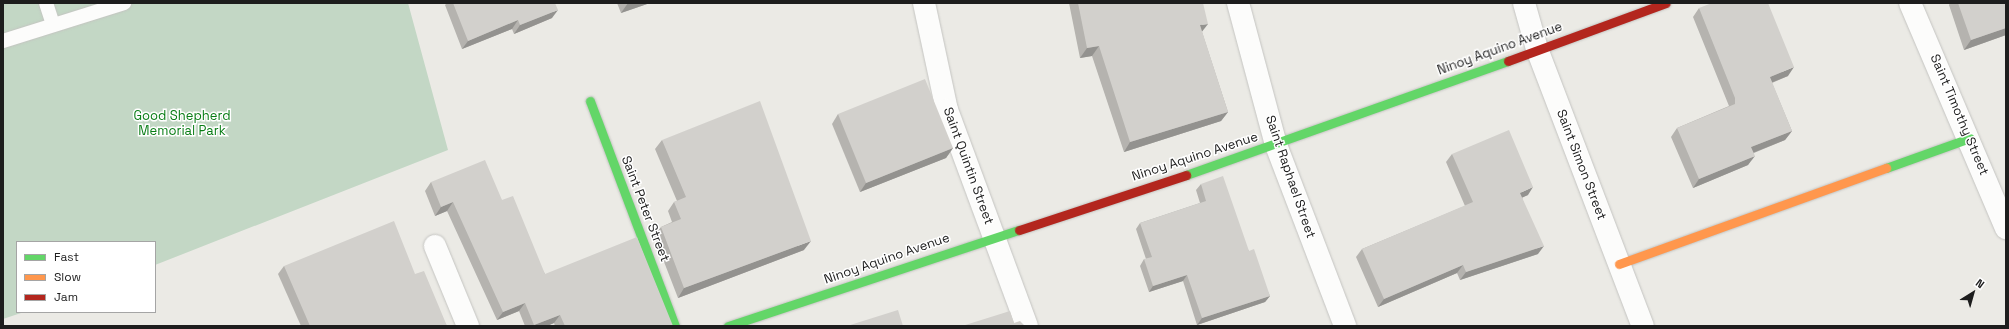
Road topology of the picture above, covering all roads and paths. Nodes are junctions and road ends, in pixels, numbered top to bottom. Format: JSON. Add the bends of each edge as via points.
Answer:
{"nodes":[{"id":1,"x":46,"y":3,"type":"edge"},
{"id":2,"x":124,"y":3,"type":"edge"},
{"id":3,"x":924,"y":3,"type":"edge"},
{"id":4,"x":1238,"y":3,"type":"edge"},
{"id":5,"x":1524,"y":3,"type":"edge"},
{"id":6,"x":1666,"y":3,"type":"edge"},
{"id":7,"x":1910,"y":3,"type":"edge"},
{"id":8,"x":52,"y":25,"type":"junction"},
{"id":9,"x":3,"y":41,"type":"edge"},
{"id":10,"x":1537,"y":49,"type":"junction"},
{"id":11,"x":590,"y":101,"type":"dead end"},
{"id":12,"x":1970,"y":138,"type":"junction"},
{"id":13,"x":1276,"y":144,"type":"junction"},
{"id":14,"x":2006,"y":228,"type":"edge"},
{"id":15,"x":994,"y":237,"type":"junction"},
{"id":16,"x":435,"y":246,"type":"dead end"},
{"id":17,"x":1619,"y":264,"type":"junction"},
{"id":18,"x":468,"y":326,"type":"edge"},
{"id":19,"x":676,"y":326,"type":"edge"},
{"id":20,"x":728,"y":326,"type":"edge"},
{"id":21,"x":1027,"y":326,"type":"edge"},
{"id":22,"x":1345,"y":326,"type":"edge"},
{"id":23,"x":1643,"y":326,"type":"edge"}],
"edges":[{"from":1,"to":8,"type":"lane"},
{"from":2,"to":8,"type":"lane"},
{"from":3,"to":15,"type":"street","name":"Saint Quintin Street","via":[[947,110]]},
{"from":4,"to":13,"type":"street","name":"Saint Raphael Street"},
{"from":5,"to":10,"type":"street","name":"Saint Simon Street"},
{"from":6,"to":10,"type":"street","name":"Ninoy Aquino Avenue"},
{"from":7,"to":12,"type":"street","name":"Saint Timothy Street"},
{"from":8,"to":9,"type":"lane"},
{"from":10,"to":13,"type":"street","name":"Ninoy Aquino Avenue"},
{"from":10,"to":17,"type":"street","name":"Saint Simon Street"},
{"from":11,"to":19,"type":"street","name":"Saint Peter Street"},
{"from":12,"to":14,"type":"street","name":"Saint Timothy Street"},
{"from":12,"to":17,"type":"street"},
{"from":13,"to":15,"type":"street","name":"Ninoy Aquino Avenue"},
{"from":13,"to":22,"type":"street","name":"Saint Raphael Street"},
{"from":15,"to":20,"type":"street","name":"Ninoy Aquino Avenue"},
{"from":15,"to":21,"type":"street","name":"Saint Quintin Street"},
{"from":16,"to":18,"type":"street"},
{"from":17,"to":23,"type":"street","name":"Saint Simon Street"}]}
